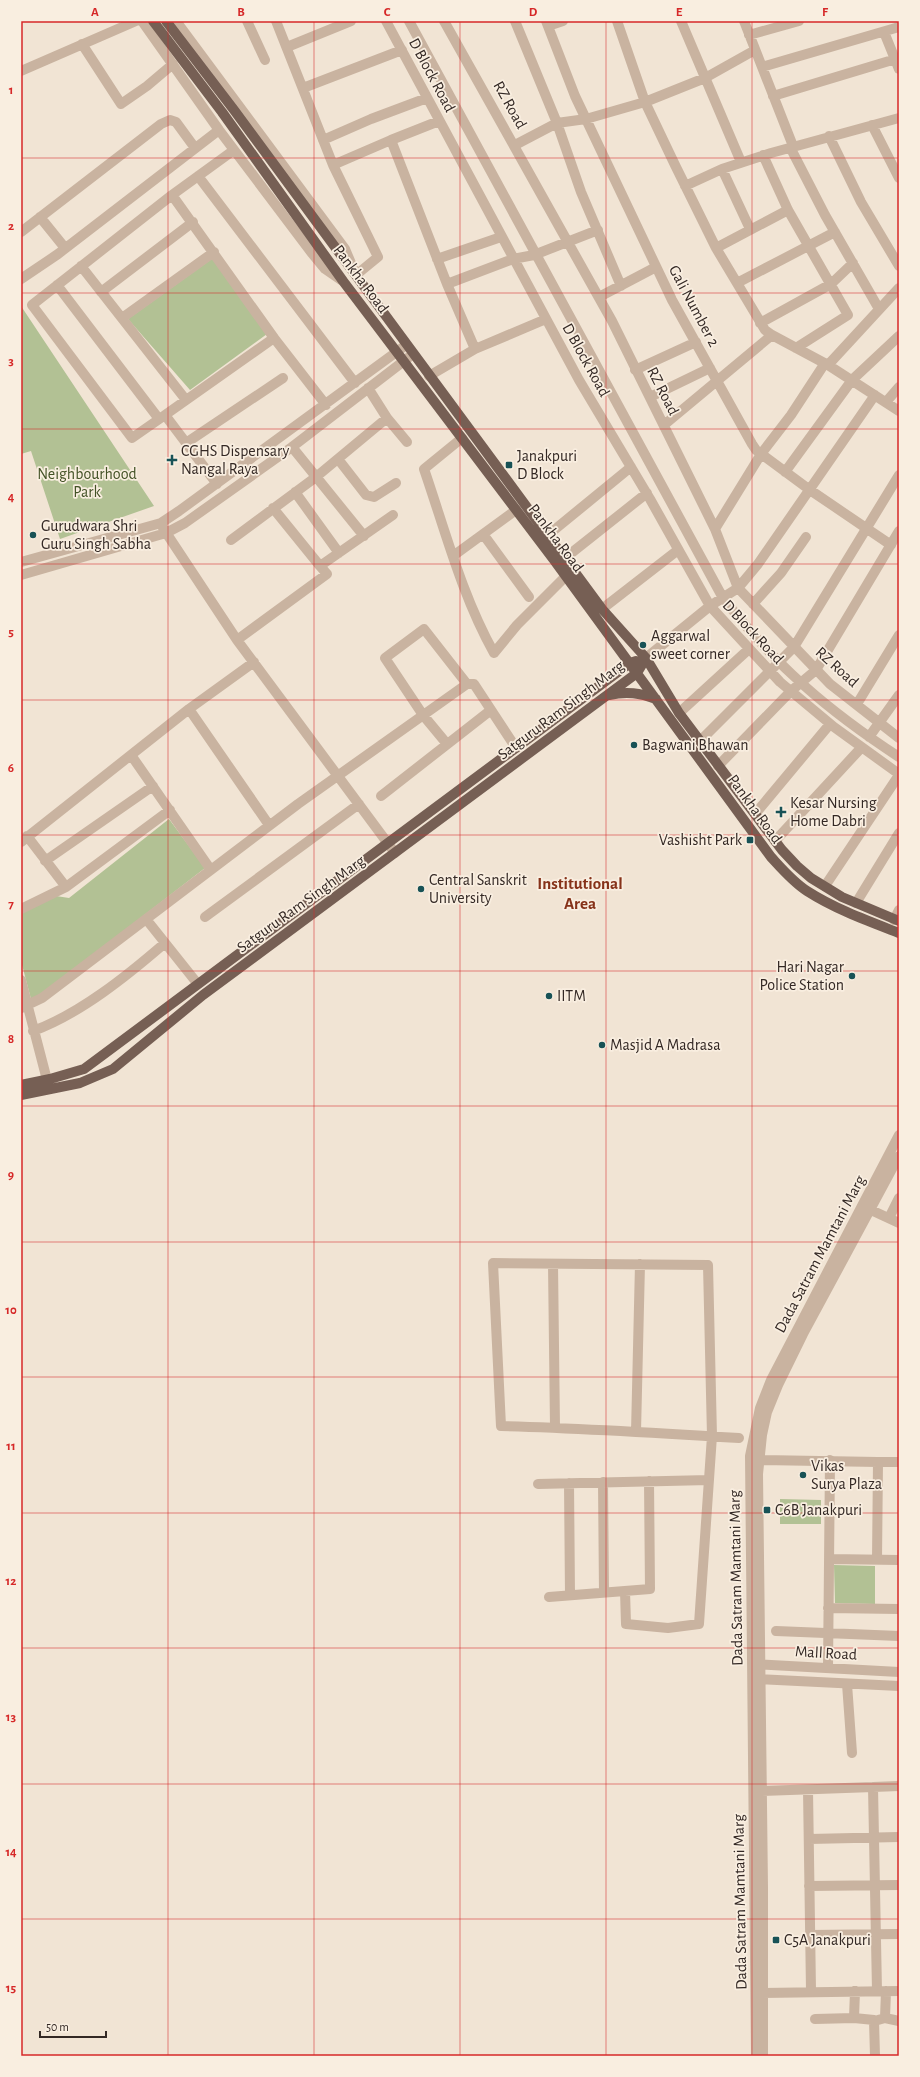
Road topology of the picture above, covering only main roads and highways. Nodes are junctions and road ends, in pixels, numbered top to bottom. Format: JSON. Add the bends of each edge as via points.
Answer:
{"nodes":[{"id":1,"x":153,"y":21,"type":"edge"},
{"id":2,"x":166,"y":21,"type":"edge"},
{"id":3,"x":619,"y":648,"type":"junction"},
{"id":4,"x":646,"y":658,"type":"junction"},
{"id":5,"x":630,"y":663,"type":"junction"},
{"id":6,"x":637,"y":673,"type":"junction"},
{"id":7,"x":610,"y":678,"type":"junction"},
{"id":8,"x":607,"y":695,"type":"junction"},
{"id":9,"x":656,"y":699,"type":"junction"},
{"id":10,"x":896,"y":920,"type":"edge"},
{"id":11,"x":899,"y":933,"type":"edge"},
{"id":12,"x":21,"y":1084,"type":"edge"},
{"id":13,"x":21,"y":1096,"type":"edge"}],
"edges":[{"from":1,"to":3,"type":"main road","name":"Pankha Road","via":[[222,112],[343,281]]},
{"from":2,"to":4,"type":"main road","name":"Pankha Road","via":[[602,609]]},
{"from":3,"to":5,"type":"main road","name":"Pankha Road"},
{"from":3,"to":7,"type":"main road","via":[[619,661]]},
{"from":4,"to":5,"type":"main road","name":"Satguru Ram Singh Marg"},
{"from":4,"to":6,"type":"main road","name":"Satguru Ram Singh Marg"},
{"from":4,"to":10,"type":"main road","name":"Pankha Road","via":[[679,713],[775,841],[797,866],[825,886],[856,903]]},
{"from":5,"to":6,"type":"main road","name":"Pankha Road"},
{"from":5,"to":7,"type":"main road","name":"Satguru Ram Singh Marg"},
{"from":6,"to":8,"type":"main road","name":"Satguru Ram Singh Marg"},
{"from":6,"to":9,"type":"main road","name":"Pankha Road"},
{"from":7,"to":12,"type":"main road","name":"Satguru Ram Singh Marg","via":[[84,1069],[47,1080]]},
{"from":8,"to":9,"type":"main road","via":[[620,692],[638,693]]},
{"from":8,"to":13,"type":"main road","name":"Satguru Ram Singh Marg","via":[[203,995],[113,1068],[80,1083]]},
{"from":9,"to":11,"type":"main road","name":"Pankha Road","via":[[771,857],[788,876],[807,891],[826,901]]}]}
